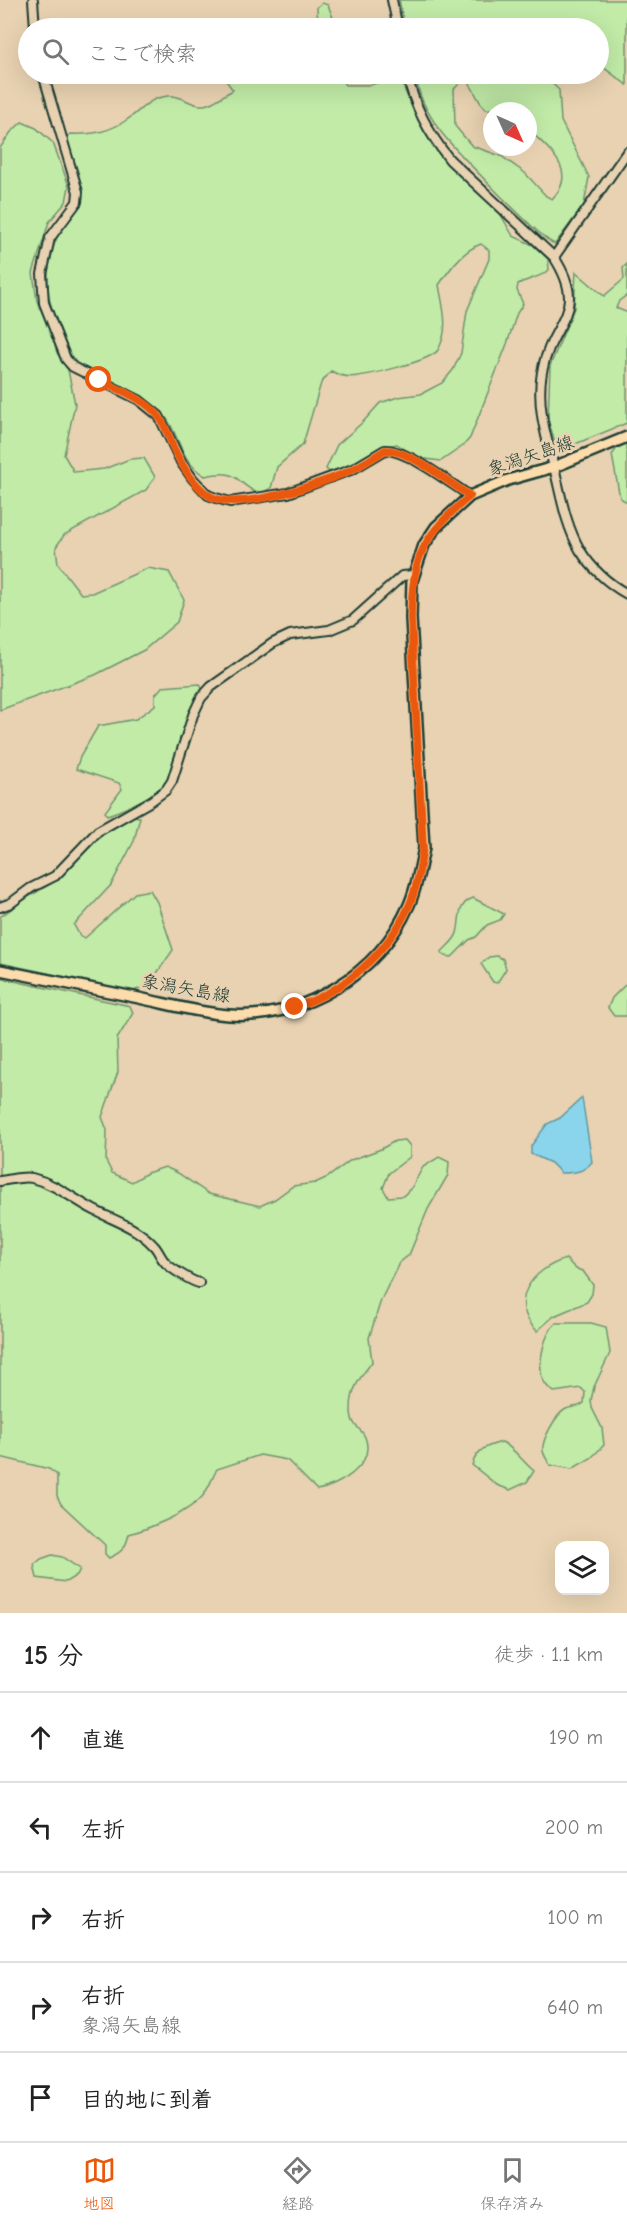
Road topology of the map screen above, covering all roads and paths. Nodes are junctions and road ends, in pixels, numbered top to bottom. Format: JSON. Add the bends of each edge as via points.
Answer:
{"nodes":[{"id":1,"x":33,"y":0,"type":"edge"},
{"id":2,"x":392,"y":0,"type":"edge"},
{"id":3,"x":34,"y":18,"type":"edge"},
{"id":4,"x":396,"y":18,"type":"edge"},
{"id":5,"x":46,"y":84,"type":"edge"},
{"id":6,"x":409,"y":84,"type":"edge"},
{"id":7,"x":627,"y":152,"type":"edge"},
{"id":8,"x":554,"y":257,"type":"junction"},
{"id":9,"x":627,"y":437,"type":"edge"},
{"id":10,"x":554,"y":467,"type":"junction"},
{"id":11,"x":470,"y":496,"type":"junction"},
{"id":12,"x":414,"y":574,"type":"junction"},
{"id":13,"x":627,"y":594,"type":"edge"},
{"id":14,"x":0,"y":907,"type":"edge"},
{"id":15,"x":0,"y":970,"type":"edge"},
{"id":16,"x":0,"y":1181,"type":"edge"},
{"id":17,"x":199,"y":1283,"type":"dead end"}],
"edges":[{"from":1,"to":3,"type":"street"},
{"from":2,"to":4,"type":"street"},
{"from":5,"to":11,"type":"street","via":[[78,192],[77,202],[50,238],[42,274],[44,303],[66,359],[74,367],[140,400],[159,416],[181,462],[208,495],[216,498],[230,502],[288,493],[353,469],[385,450],[414,459]]},
{"from":6,"to":8,"type":"street","via":[[420,116],[450,160]]},
{"from":7,"to":8,"type":"street"},
{"from":8,"to":10,"type":"street","via":[[566,275],[570,295],[542,371],[541,416]]},
{"from":9,"to":10,"type":"main road","name":"象潟矢島線"},
{"from":10,"to":11,"type":"main road","name":"象潟矢島線"},
{"from":10,"to":13,"type":"street","via":[[569,528],[581,551],[615,587]]},
{"from":11,"to":12,"type":"main road","name":"象潟矢島線","via":[[436,527],[424,545]]},
{"from":12,"to":14,"type":"street","via":[[402,576],[353,620],[329,630],[290,635],[224,676],[201,698],[166,790],[98,831],[55,876]]},
{"from":12,"to":15,"type":"main road","name":"象潟矢島線","via":[[411,618],[423,848],[405,914],[389,940],[364,967],[308,1003],[230,1015]]},
{"from":16,"to":17,"type":"street","via":[[30,1177],[55,1186],[137,1231],[169,1267]]}]}
